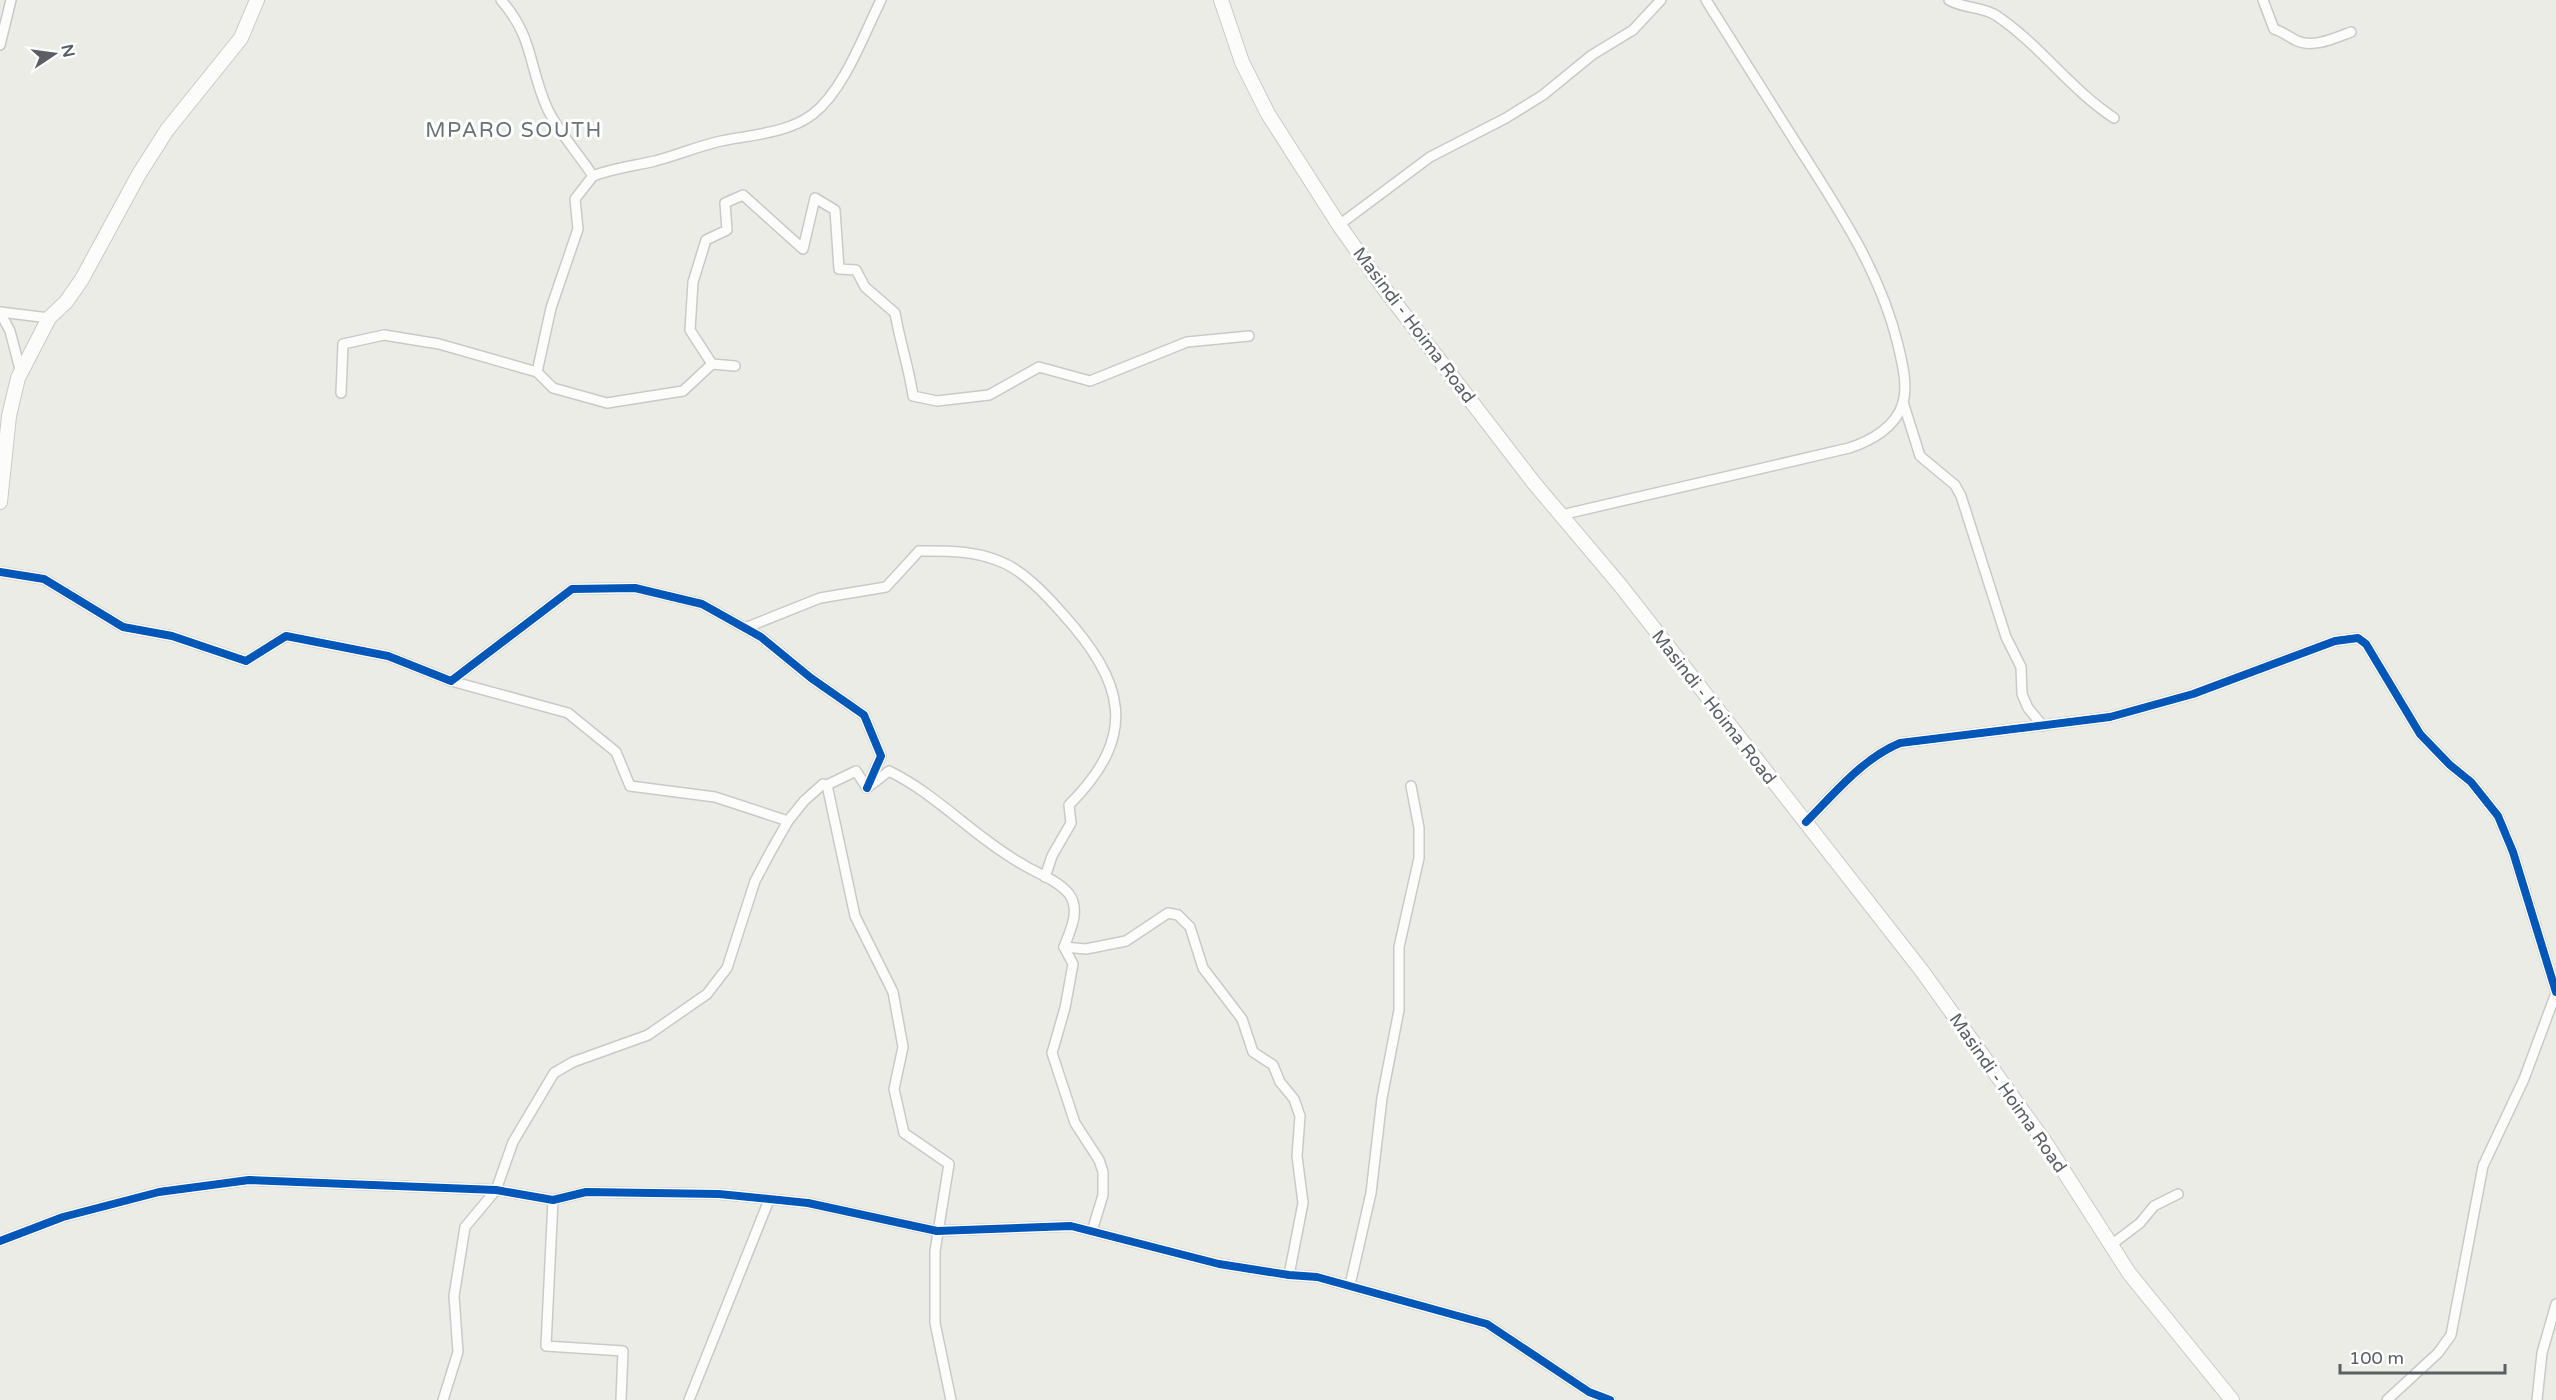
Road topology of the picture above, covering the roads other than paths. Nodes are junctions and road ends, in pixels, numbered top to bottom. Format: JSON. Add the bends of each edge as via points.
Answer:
{"nodes":[{"id":1,"x":11,"y":0,"type":"edge"},
{"id":2,"x":257,"y":0,"type":"edge"},
{"id":3,"x":501,"y":0,"type":"edge"},
{"id":4,"x":881,"y":0,"type":"edge"},
{"id":5,"x":1221,"y":0,"type":"edge"},
{"id":6,"x":1661,"y":0,"type":"edge"},
{"id":7,"x":1706,"y":0,"type":"edge"},
{"id":8,"x":1949,"y":0,"type":"edge"},
{"id":9,"x":2263,"y":0,"type":"edge"},
{"id":10,"x":2351,"y":32,"type":"dead end"},
{"id":11,"x":0,"y":45,"type":"edge"},
{"id":12,"x":2114,"y":118,"type":"dead end"},
{"id":13,"x":592,"y":176,"type":"junction"},
{"id":14,"x":1339,"y":225,"type":"junction"},
{"id":15,"x":0,"y":312,"type":"edge"},
{"id":16,"x":49,"y":318,"type":"junction"},
{"id":17,"x":1249,"y":336,"type":"dead end"},
{"id":18,"x":712,"y":364,"type":"junction"},
{"id":19,"x":735,"y":366,"type":"dead end"},
{"id":20,"x":537,"y":372,"type":"junction"},
{"id":21,"x":21,"y":373,"type":"junction"},
{"id":22,"x":341,"y":393,"type":"dead end"},
{"id":23,"x":1903,"y":402,"type":"junction"},
{"id":24,"x":0,"y":502,"type":"edge"},
{"id":25,"x":1561,"y":515,"type":"junction"},
{"id":26,"x":0,"y":572,"type":"edge"},
{"id":27,"x":745,"y":628,"type":"junction"},
{"id":28,"x":451,"y":681,"type":"junction"},
{"id":29,"x":2043,"y":726,"type":"junction"},
{"id":30,"x":827,"y":785,"type":"junction"},
{"id":31,"x":1411,"y":786,"type":"dead end"},
{"id":32,"x":867,"y":788,"type":"junction"},
{"id":33,"x":788,"y":821,"type":"junction"},
{"id":34,"x":1806,"y":822,"type":"junction"},
{"id":35,"x":1045,"y":877,"type":"junction"},
{"id":36,"x":1064,"y":947,"type":"junction"},
{"id":37,"x":2556,"y":993,"type":"edge"},
{"id":38,"x":496,"y":1190,"type":"junction"},
{"id":39,"x":2178,"y":1194,"type":"dead end"},
{"id":40,"x":553,"y":1200,"type":"junction"},
{"id":41,"x":769,"y":1200,"type":"junction"},
{"id":42,"x":938,"y":1231,"type":"junction"},
{"id":43,"x":1092,"y":1231,"type":"junction"},
{"id":44,"x":0,"y":1241,"type":"edge"},
{"id":45,"x":2112,"y":1245,"type":"junction"},
{"id":46,"x":1289,"y":1275,"type":"junction"},
{"id":47,"x":1350,"y":1285,"type":"junction"},
{"id":48,"x":2556,"y":1304,"type":"edge"},
{"id":49,"x":444,"y":1400,"type":"edge"},
{"id":50,"x":621,"y":1400,"type":"edge"},
{"id":51,"x":688,"y":1400,"type":"edge"},
{"id":52,"x":951,"y":1400,"type":"edge"},
{"id":53,"x":1610,"y":1400,"type":"edge"},
{"id":54,"x":2232,"y":1400,"type":"edge"},
{"id":55,"x":2387,"y":1400,"type":"edge"},
{"id":56,"x":2537,"y":1400,"type":"edge"}],
"edges":[{"from":1,"to":11,"type":"street"},
{"from":2,"to":16,"type":"main road","via":[[241,38],[167,130],[82,279]]},
{"from":3,"to":13,"type":"street","via":[[524,32],[538,86],[559,131]]},
{"from":4,"to":13,"type":"street","via":[[858,49],[814,114],[786,126]]},
{"from":5,"to":14,"type":"main road","name":"Masindi - Hoima Road","via":[[1252,87]]},
{"from":6,"to":14,"type":"street","via":[[1633,30],[1592,55],[1543,95],[1430,157]]},
{"from":7,"to":23,"type":"street","via":[[1863,249],[1896,335],[1904,375]]},
{"from":8,"to":12,"type":"street","via":[[1998,17],[2078,92]]},
{"from":9,"to":10,"type":"street","via":[[2274,29],[2297,41],[2321,43]]},
{"from":13,"to":20,"type":"street","via":[[575,199],[578,229],[551,308]]},
{"from":14,"to":25,"type":"main road","name":"Masindi - Hoima Road"},
{"from":15,"to":16,"type":"street"},
{"from":15,"to":21,"type":"street","via":[[10,331]]},
{"from":16,"to":21,"type":"main road"},
{"from":17,"to":18,"type":"street","via":[[1187,342],[1090,381],[1039,367],[989,395],[937,400],[913,396],[895,313],[865,287],[856,270],[839,269],[835,210],[815,198],[803,249],[743,195],[725,203],[727,230],[706,240],[693,282],[690,330]]},
{"from":18,"to":19,"type":"street"},
{"from":18,"to":20,"type":"street","via":[[683,391],[607,403],[553,388]]},
{"from":20,"to":22,"type":"street","via":[[439,344],[384,335],[343,344]]},
{"from":21,"to":24,"type":"main road","via":[[9,416]]},
{"from":23,"to":25,"type":"street","via":[[1886,428],[1849,448]]},
{"from":23,"to":29,"type":"street","via":[[1920,456],[1955,485],[1961,496],[2006,637],[2020,664],[2022,693]]},
{"from":25,"to":34,"type":"main road","name":"Masindi - Hoima Road"},
{"from":26,"to":28,"type":"street","via":[[44,579],[123,627],[172,636],[246,661],[286,636],[388,656]]},
{"from":27,"to":28,"type":"street","via":[[702,604],[635,588],[572,589]]},
{"from":27,"to":32,"type":"street","via":[[864,715],[881,756]]},
{"from":27,"to":35,"type":"street","via":[[820,598],[886,586],[919,551],[958,551],[1000,561],[1042,590],[1086,640],[1110,679],[1117,717],[1105,760],[1069,805],[1071,824]]},
{"from":28,"to":33,"type":"street","via":[[568,713],[616,752],[630,786],[715,797]]},
{"from":29,"to":34,"type":"street","via":[[1900,743],[1882,750]]},
{"from":29,"to":37,"type":"street","via":[[2149,707],[2335,641],[2358,638],[2366,644],[2420,734],[2471,782],[2498,816],[2513,852]]},
{"from":30,"to":32,"type":"street","via":[[856,771]]},
{"from":30,"to":33,"type":"street","via":[[823,784],[804,801]]},
{"from":30,"to":42,"type":"street","via":[[855,916],[893,992],[903,1047],[894,1089],[904,1133],[949,1164]]},
{"from":31,"to":47,"type":"street","via":[[1419,828],[1419,858],[1398,947],[1399,1010],[1382,1098],[1371,1193]]},
{"from":32,"to":35,"type":"street","via":[[889,771],[913,783],[1003,854]]},
{"from":33,"to":38,"type":"street","via":[[755,881],[727,968],[707,994],[648,1035],[554,1072],[513,1142]]},
{"from":34,"to":45,"type":"main road","name":"Masindi - Hoima Road","via":[[1922,971],[2047,1145]]},
{"from":35,"to":36,"type":"street","via":[[1061,886],[1073,903],[1074,920]]},
{"from":36,"to":43,"type":"street","via":[[1074,964],[1052,1053],[1075,1123],[1103,1172],[1103,1195]]},
{"from":36,"to":46,"type":"street","via":[[1086,949],[1126,941],[1168,913],[1178,915],[1190,927],[1203,968],[1242,1019],[1253,1052],[1273,1065],[1298,1107],[1303,1203]]},
{"from":37,"to":55,"type":"street","via":[[2524,1079],[2483,1166],[2451,1335],[2438,1353]]},
{"from":38,"to":40,"type":"street"},
{"from":38,"to":44,"type":"street","via":[[249,1180],[159,1192],[63,1217]]},
{"from":38,"to":49,"type":"street","via":[[465,1227],[454,1296],[458,1352]]},
{"from":39,"to":45,"type":"street","via":[[2154,1206]]},
{"from":40,"to":41,"type":"street","via":[[586,1192],[719,1194]]},
{"from":40,"to":50,"type":"street","via":[[546,1346],[623,1351]]},
{"from":41,"to":42,"type":"street","via":[[808,1203]]},
{"from":41,"to":51,"type":"street"},
{"from":42,"to":43,"type":"street","via":[[1071,1227]]},
{"from":42,"to":52,"type":"street","via":[[934,1251],[935,1323]]},
{"from":43,"to":46,"type":"street","via":[[1219,1264]]},
{"from":45,"to":54,"type":"main road","name":"Masindi - Hoima Road","via":[[2129,1273]]},
{"from":46,"to":47,"type":"street"},
{"from":47,"to":53,"type":"street","via":[[1486,1324],[1589,1392]]},
{"from":48,"to":56,"type":"street","via":[[2542,1353]]}]}
